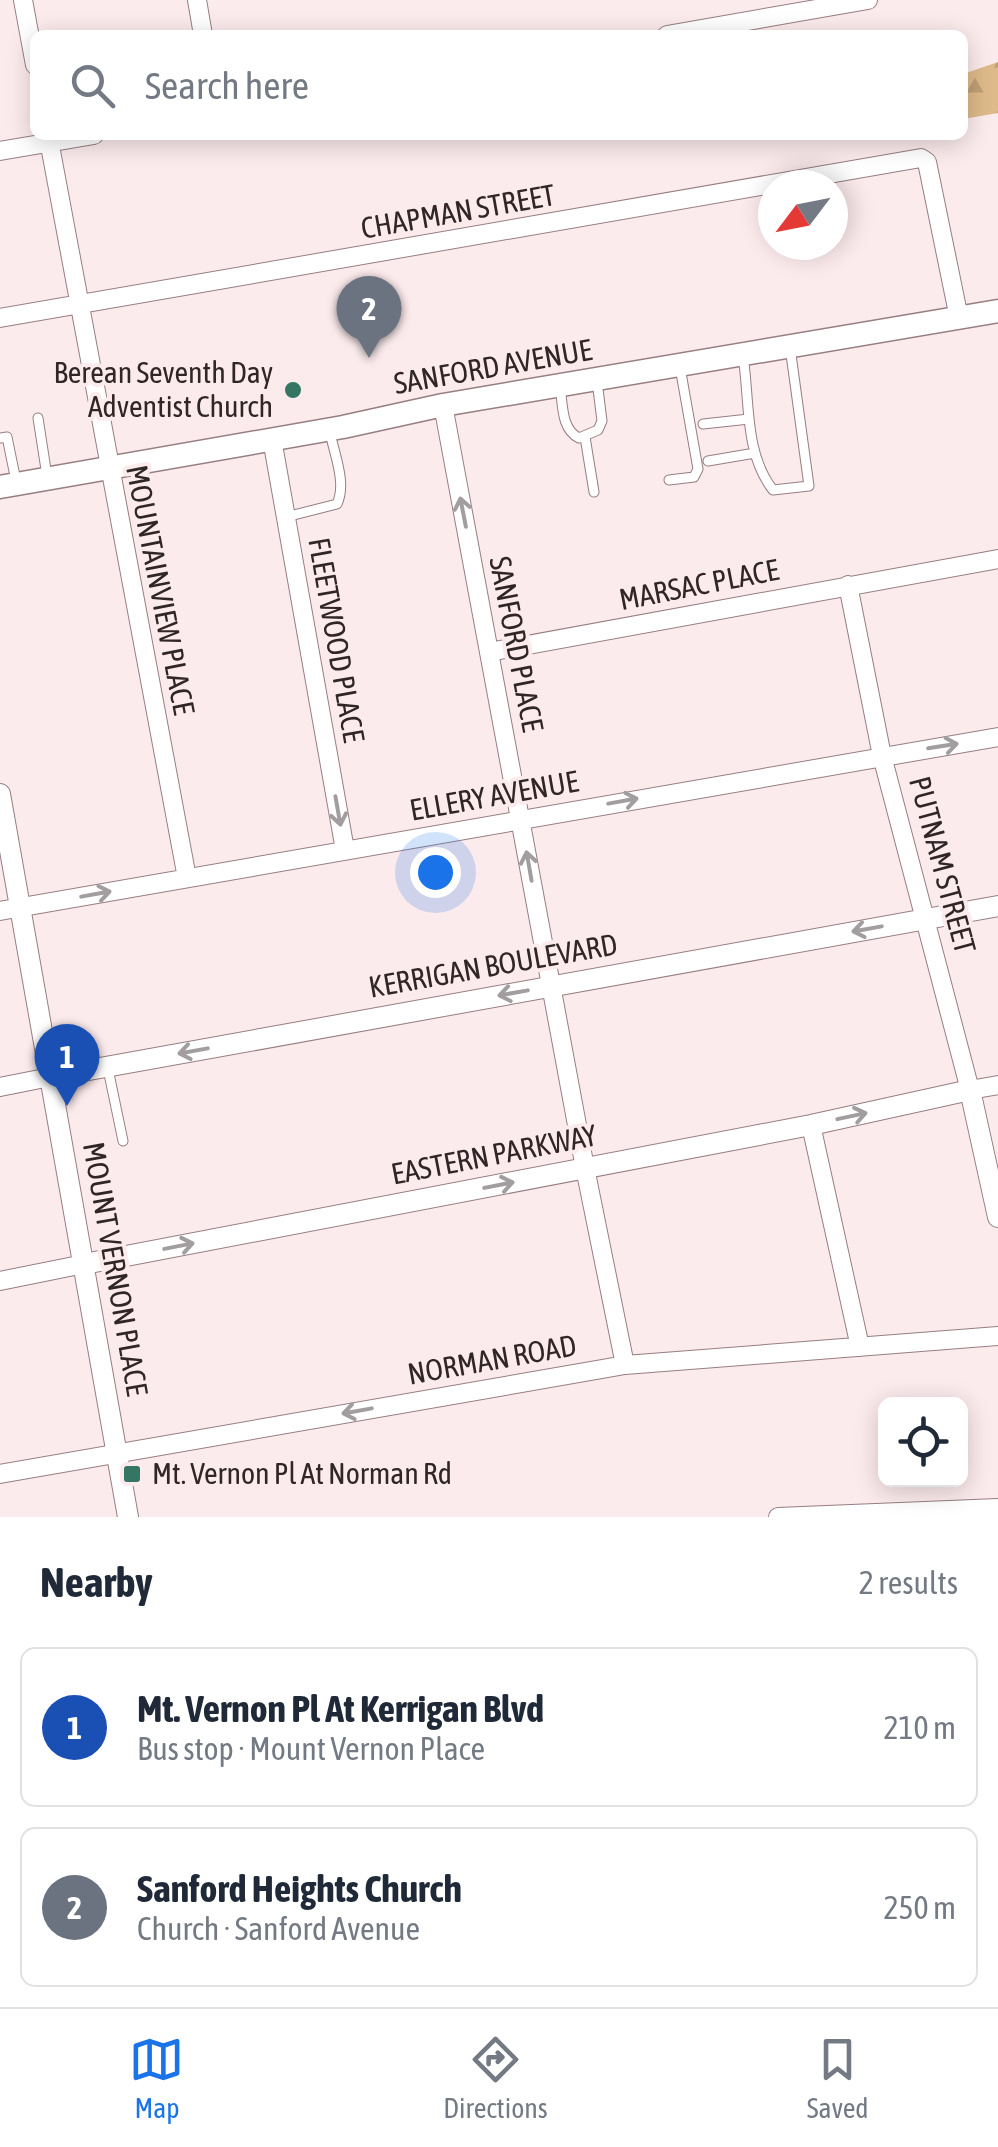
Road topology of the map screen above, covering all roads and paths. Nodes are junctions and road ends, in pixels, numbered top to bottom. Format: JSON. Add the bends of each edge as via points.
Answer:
{"nodes":[{"id":1,"x":23,"y":0,"type":"edge"},
{"id":2,"x":198,"y":0,"type":"edge"},
{"id":3,"x":868,"y":0,"type":"edge"},
{"id":4,"x":202,"y":30,"type":"edge"},
{"id":5,"x":696,"y":30,"type":"edge"},
{"id":6,"x":30,"y":38,"type":"edge"},
{"id":7,"x":44,"y":140,"type":"edge"},
{"id":8,"x":48,"y":140,"type":"edge"},
{"id":9,"x":0,"y":151,"type":"edge"},
{"id":10,"x":79,"y":304,"type":"junction"},
{"id":11,"x":998,"y":310,"type":"edge"},
{"id":12,"x":0,"y":318,"type":"edge"},
{"id":13,"x":959,"y":318,"type":"junction"},
{"id":14,"x":790,"y":348,"type":"junction"},
{"id":15,"x":743,"y":356,"type":"junction"},
{"id":16,"x":680,"y":367,"type":"junction"},
{"id":17,"x":596,"y":379,"type":"junction"},
{"id":18,"x":560,"y":385,"type":"junction"},
{"id":19,"x":443,"y":405,"type":"junction"},
{"id":20,"x":38,"y":418,"type":"dead end"},
{"id":21,"x":749,"y":419,"type":"junction"},
{"id":22,"x":703,"y":424,"type":"dead end"},
{"id":23,"x":330,"y":429,"type":"junction"},
{"id":24,"x":585,"y":437,"type":"junction"},
{"id":25,"x":0,"y":438,"type":"edge"},
{"id":26,"x":272,"y":439,"type":"junction"},
{"id":27,"x":5,"y":450,"type":"edge"},
{"id":28,"x":755,"y":453,"type":"junction"},
{"id":29,"x":708,"y":461,"type":"dead end"},
{"id":30,"x":109,"y":468,"type":"junction"},
{"id":31,"x":48,"y":479,"type":"junction"},
{"id":32,"x":669,"y":480,"type":"dead end"},
{"id":33,"x":8,"y":486,"type":"edge"},
{"id":34,"x":594,"y":492,"type":"dead end"},
{"id":35,"x":286,"y":517,"type":"junction"},
{"id":36,"x":998,"y":559,"type":"edge"},
{"id":37,"x":848,"y":585,"type":"junction"},
{"id":38,"x":489,"y":652,"type":"junction"},
{"id":39,"x":998,"y":737,"type":"edge"},
{"id":40,"x":882,"y":756,"type":"junction"},
{"id":41,"x":0,"y":794,"type":"edge"},
{"id":42,"x":520,"y":820,"type":"junction"},
{"id":43,"x":345,"y":850,"type":"junction"},
{"id":44,"x":187,"y":878,"type":"junction"},
{"id":45,"x":998,"y":906,"type":"edge"},
{"id":46,"x":10,"y":909,"type":"edge"},
{"id":47,"x":927,"y":918,"type":"junction"},
{"id":48,"x":551,"y":986,"type":"junction"},
{"id":49,"x":107,"y":1066,"type":"junction"},
{"id":50,"x":50,"y":1076,"type":"junction"},
{"id":51,"x":998,"y":1085,"type":"edge"},
{"id":52,"x":0,"y":1087,"type":"edge"},
{"id":53,"x":970,"y":1090,"type":"junction"},
{"id":54,"x":811,"y":1125,"type":"junction"},
{"id":55,"x":123,"y":1141,"type":"dead end"},
{"id":56,"x":585,"y":1168,"type":"junction"},
{"id":57,"x":998,"y":1217,"type":"edge"},
{"id":58,"x":84,"y":1264,"type":"junction"},
{"id":59,"x":0,"y":1281,"type":"edge"},
{"id":60,"x":998,"y":1336,"type":"edge"},
{"id":61,"x":860,"y":1347,"type":"junction"},
{"id":62,"x":626,"y":1365,"type":"junction"},
{"id":63,"x":117,"y":1452,"type":"junction"},
{"id":64,"x":0,"y":1474,"type":"edge"},
{"id":65,"x":998,"y":1508,"type":"edge"},
{"id":66,"x":128,"y":1517,"type":"edge"},
{"id":67,"x":778,"y":1517,"type":"edge"}],
"edges":[{"from":1,"to":6,"type":"street"},
{"from":2,"to":4,"type":"street"},
{"from":3,"to":5,"type":"street"},
{"from":7,"to":9,"type":"street"},
{"from":8,"to":10,"type":"street","name":"MOUNTAINVIEW PLACE"},
{"from":10,"to":12,"type":"street","name":"CHAPMAN STREET"},
{"from":10,"to":13,"type":"street","name":"CHAPMAN STREET","via":[[924,159]]},
{"from":10,"to":30,"type":"street","name":"MOUNTAINVIEW PLACE"},
{"from":11,"to":13,"type":"main road","name":"SANFORD AVENUE"},
{"from":13,"to":14,"type":"main road","name":"SANFORD AVENUE"},
{"from":14,"to":15,"type":"main road","name":"SANFORD AVENUE"},
{"from":14,"to":28,"type":"lane","via":[[808,486],[773,490]]},
{"from":15,"to":16,"type":"main road","name":"SANFORD AVENUE"},
{"from":15,"to":21,"type":"lane"},
{"from":16,"to":17,"type":"main road","name":"SANFORD AVENUE"},
{"from":16,"to":32,"type":"lane","via":[[698,469],[694,477]]},
{"from":17,"to":18,"type":"main road","name":"SANFORD AVENUE"},
{"from":17,"to":24,"type":"lane","via":[[602,421]]},
{"from":18,"to":19,"type":"main road","name":"SANFORD AVENUE"},
{"from":18,"to":24,"type":"lane","via":[[570,434]]},
{"from":19,"to":23,"type":"main road","name":"SANFORD AVENUE"},
{"from":38,"to":19,"type":"street","name":"SANFORD PLACE","one_way":true},
{"from":20,"to":31,"type":"lane"},
{"from":21,"to":22,"type":"lane"},
{"from":21,"to":28,"type":"lane"},
{"from":23,"to":26,"type":"main road","name":"SANFORD AVENUE"},
{"from":23,"to":35,"type":"lane","via":[[337,504]]},
{"from":24,"to":34,"type":"lane"},
{"from":25,"to":27,"type":"lane","via":[[7,436]]},
{"from":26,"to":30,"type":"main road","name":"SANFORD AVENUE"},
{"from":26,"to":35,"type":"street","name":"FLEETWOOD PLACE"},
{"from":27,"to":33,"type":"lane"},
{"from":28,"to":29,"type":"lane"},
{"from":30,"to":31,"type":"main road","name":"SANFORD AVENUE"},
{"from":30,"to":44,"type":"street","name":"MOUNTAINVIEW PLACE"},
{"from":31,"to":33,"type":"main road","name":"SANFORD AVENUE"},
{"from":35,"to":43,"type":"street","name":"FLEETWOOD PLACE","one_way":true},
{"from":36,"to":37,"type":"street","name":"MARSAC PLACE"},
{"from":37,"to":38,"type":"street","name":"MARSAC PLACE"},
{"from":37,"to":40,"type":"street","name":"PUTNAM STREET"},
{"from":38,"to":42,"type":"street","name":"SANFORD PLACE"},
{"from":40,"to":39,"type":"street","name":"ELLERY AVENUE","one_way":true},
{"from":42,"to":40,"type":"street","name":"ELLERY AVENUE","one_way":true},
{"from":40,"to":47,"type":"street","name":"PUTNAM STREET"},
{"from":41,"to":46,"type":"street","name":"MOUNT VERNON PLACE"},
{"from":42,"to":43,"type":"street","name":"ELLERY AVENUE"},
{"from":48,"to":42,"type":"street","name":"SANFORD PLACE","one_way":true},
{"from":43,"to":44,"type":"street","name":"ELLERY AVENUE"},
{"from":46,"to":44,"type":"street","name":"ELLERY AVENUE","one_way":true},
{"from":45,"to":47,"type":"street","name":"KERRIGAN BOULEVARD"},
{"from":46,"to":50,"type":"street","name":"MOUNT VERNON PLACE"},
{"from":47,"to":48,"type":"street","name":"KERRIGAN BOULEVARD","one_way":true},
{"from":47,"to":53,"type":"street","name":"PUTNAM STREET"},
{"from":48,"to":49,"type":"street","name":"KERRIGAN BOULEVARD","one_way":true},
{"from":48,"to":56,"type":"street","name":"SANFORD PLACE"},
{"from":49,"to":50,"type":"street","name":"KERRIGAN BOULEVARD"},
{"from":49,"to":55,"type":"lane"},
{"from":50,"to":52,"type":"street","name":"KERRIGAN BOULEVARD"},
{"from":50,"to":58,"type":"street","name":"MOUNT VERNON PLACE"},
{"from":51,"to":53,"type":"street","name":"EASTERN PARKWAY"},
{"from":54,"to":53,"type":"street","name":"EASTERN PARKWAY","one_way":true},
{"from":53,"to":57,"type":"street","name":"PUTNAM STREET"},
{"from":54,"to":56,"type":"street","name":"EASTERN PARKWAY"},
{"from":54,"to":61,"type":"street"},
{"from":58,"to":56,"type":"street","name":"EASTERN PARKWAY","one_way":true},
{"from":56,"to":62,"type":"street","name":"SANFORD PLACE"},
{"from":58,"to":59,"type":"street","name":"EASTERN PARKWAY"},
{"from":58,"to":63,"type":"street","name":"MOUNT VERNON PLACE"},
{"from":60,"to":61,"type":"street","name":"NORMAN ROAD"},
{"from":61,"to":62,"type":"street","name":"NORMAN ROAD"},
{"from":62,"to":63,"type":"street","name":"NORMAN ROAD","one_way":true},
{"from":63,"to":64,"type":"street","name":"NORMAN ROAD"},
{"from":63,"to":66,"type":"street","name":"MOUNT VERNON PLACE"},
{"from":65,"to":67,"type":"street"}]}
